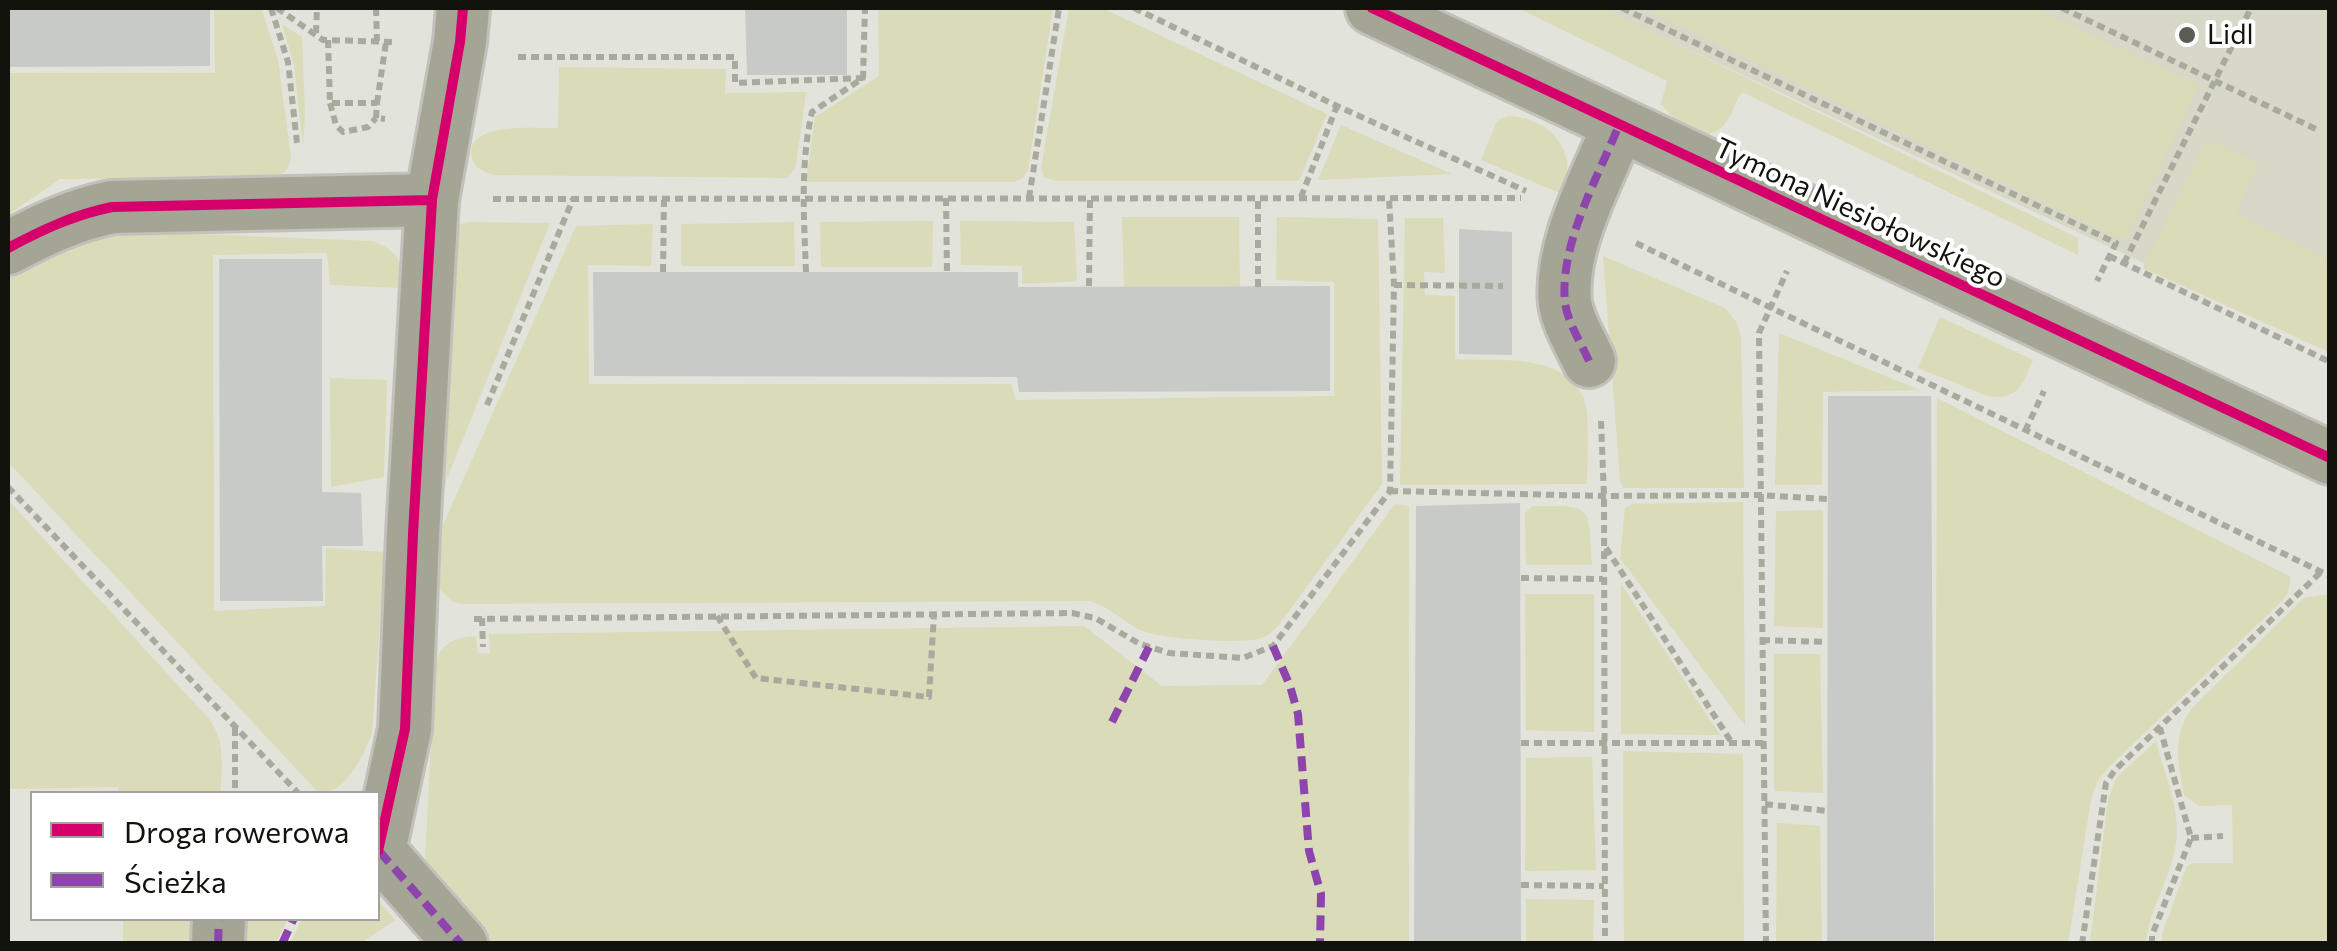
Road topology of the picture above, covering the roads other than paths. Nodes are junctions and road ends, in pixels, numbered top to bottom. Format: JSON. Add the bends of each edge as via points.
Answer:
{"nodes":[{"id":1,"x":1372,"y":8,"type":"edge"},
{"id":2,"x":460,"y":36,"type":"edge"},
{"id":3,"x":1620,"y":124,"type":"junction"},
{"id":4,"x":432,"y":200,"type":"junction"},
{"id":5,"x":8,"y":248,"type":"edge"},
{"id":6,"x":1589,"y":361,"type":"road end"},
{"id":7,"x":2330,"y":458,"type":"edge"},
{"id":8,"x":380,"y":842,"type":"edge"},
{"id":9,"x":380,"y":853,"type":"edge"},
{"id":10,"x":460,"y":944,"type":"edge"}],
"edges":[{"from":1,"to":3,"type":"street","name":"Tymona Niesiołowskiego"},
{"from":2,"to":4,"type":"street"},
{"from":3,"to":6,"type":"street","via":[[1565,267],[1569,318]]},
{"from":3,"to":7,"type":"street","name":"Tymona Niesiołowskiego"},
{"from":4,"to":5,"type":"street","via":[[112,207],[55,223]]},
{"from":4,"to":8,"type":"street","via":[[405,730]]},
{"from":9,"to":10,"type":"street"}]}
